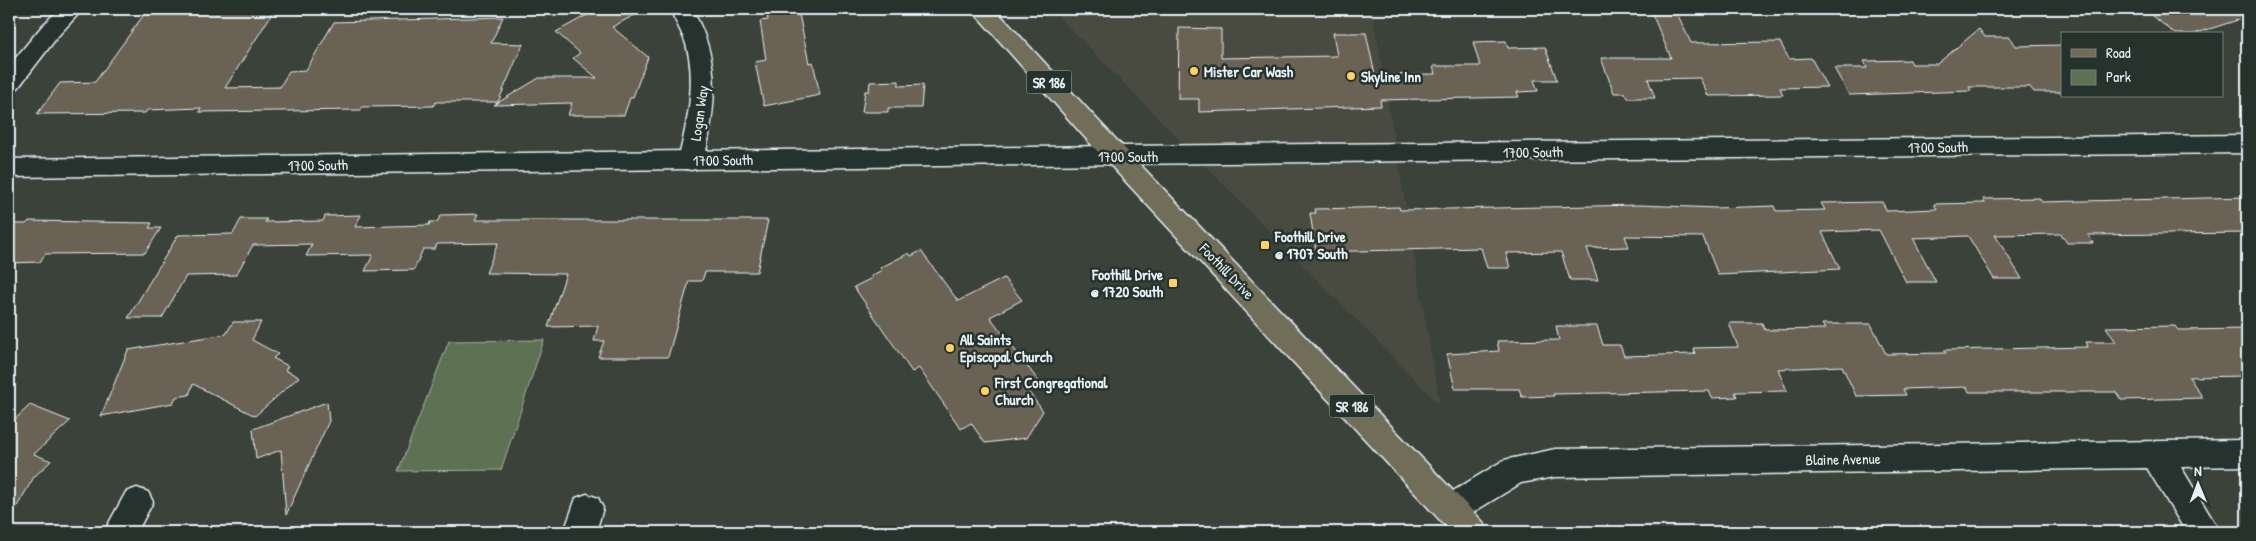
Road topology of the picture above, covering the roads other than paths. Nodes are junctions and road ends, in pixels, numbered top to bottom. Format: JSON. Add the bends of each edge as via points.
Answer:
{"nodes":[{"id":1,"x":72,"y":9,"type":"edge"},
{"id":2,"x":681,"y":9,"type":"edge"},
{"id":3,"x":982,"y":9,"type":"edge"},
{"id":4,"x":9,"y":82,"type":"edge"},
{"id":5,"x":2247,"y":144,"type":"edge"},
{"id":6,"x":1117,"y":156,"type":"junction"},
{"id":7,"x":691,"y":161,"type":"junction"},
{"id":8,"x":9,"y":168,"type":"edge"},
{"id":9,"x":2247,"y":453,"type":"edge"},
{"id":10,"x":2155,"y":454,"type":"junction"},
{"id":11,"x":137,"y":502,"type":"dead end"},
{"id":12,"x":1451,"y":509,"type":"junction"},
{"id":13,"x":120,"y":532,"type":"edge"},
{"id":14,"x":1472,"y":532,"type":"edge"},
{"id":15,"x":2204,"y":532,"type":"edge"}],
"edges":[{"from":1,"to":4,"type":"street"},
{"from":2,"to":7,"type":"street","name":"Logan Way","via":[[696,38],[704,81],[703,105]]},
{"from":3,"to":6,"type":"main road","name":"Foothill Drive","number":"SR 186"},
{"from":5,"to":6,"type":"street","name":"1700 South"},
{"from":6,"to":7,"type":"street","name":"1700 South"},
{"from":6,"to":12,"type":"main road","name":"Foothill Drive","number":"SR 186"},
{"from":7,"to":8,"type":"street","name":"1700 South"},
{"from":9,"to":10,"type":"street","name":"Blaine Avenue"},
{"from":10,"to":12,"type":"street","name":"Blaine Avenue","via":[[1548,464],[1527,466],[1503,475]]},
{"from":10,"to":15,"type":"street"},
{"from":11,"to":13,"type":"street"},
{"from":12,"to":14,"type":"main road","name":"Foothill Drive","number":"SR 186"}]}
